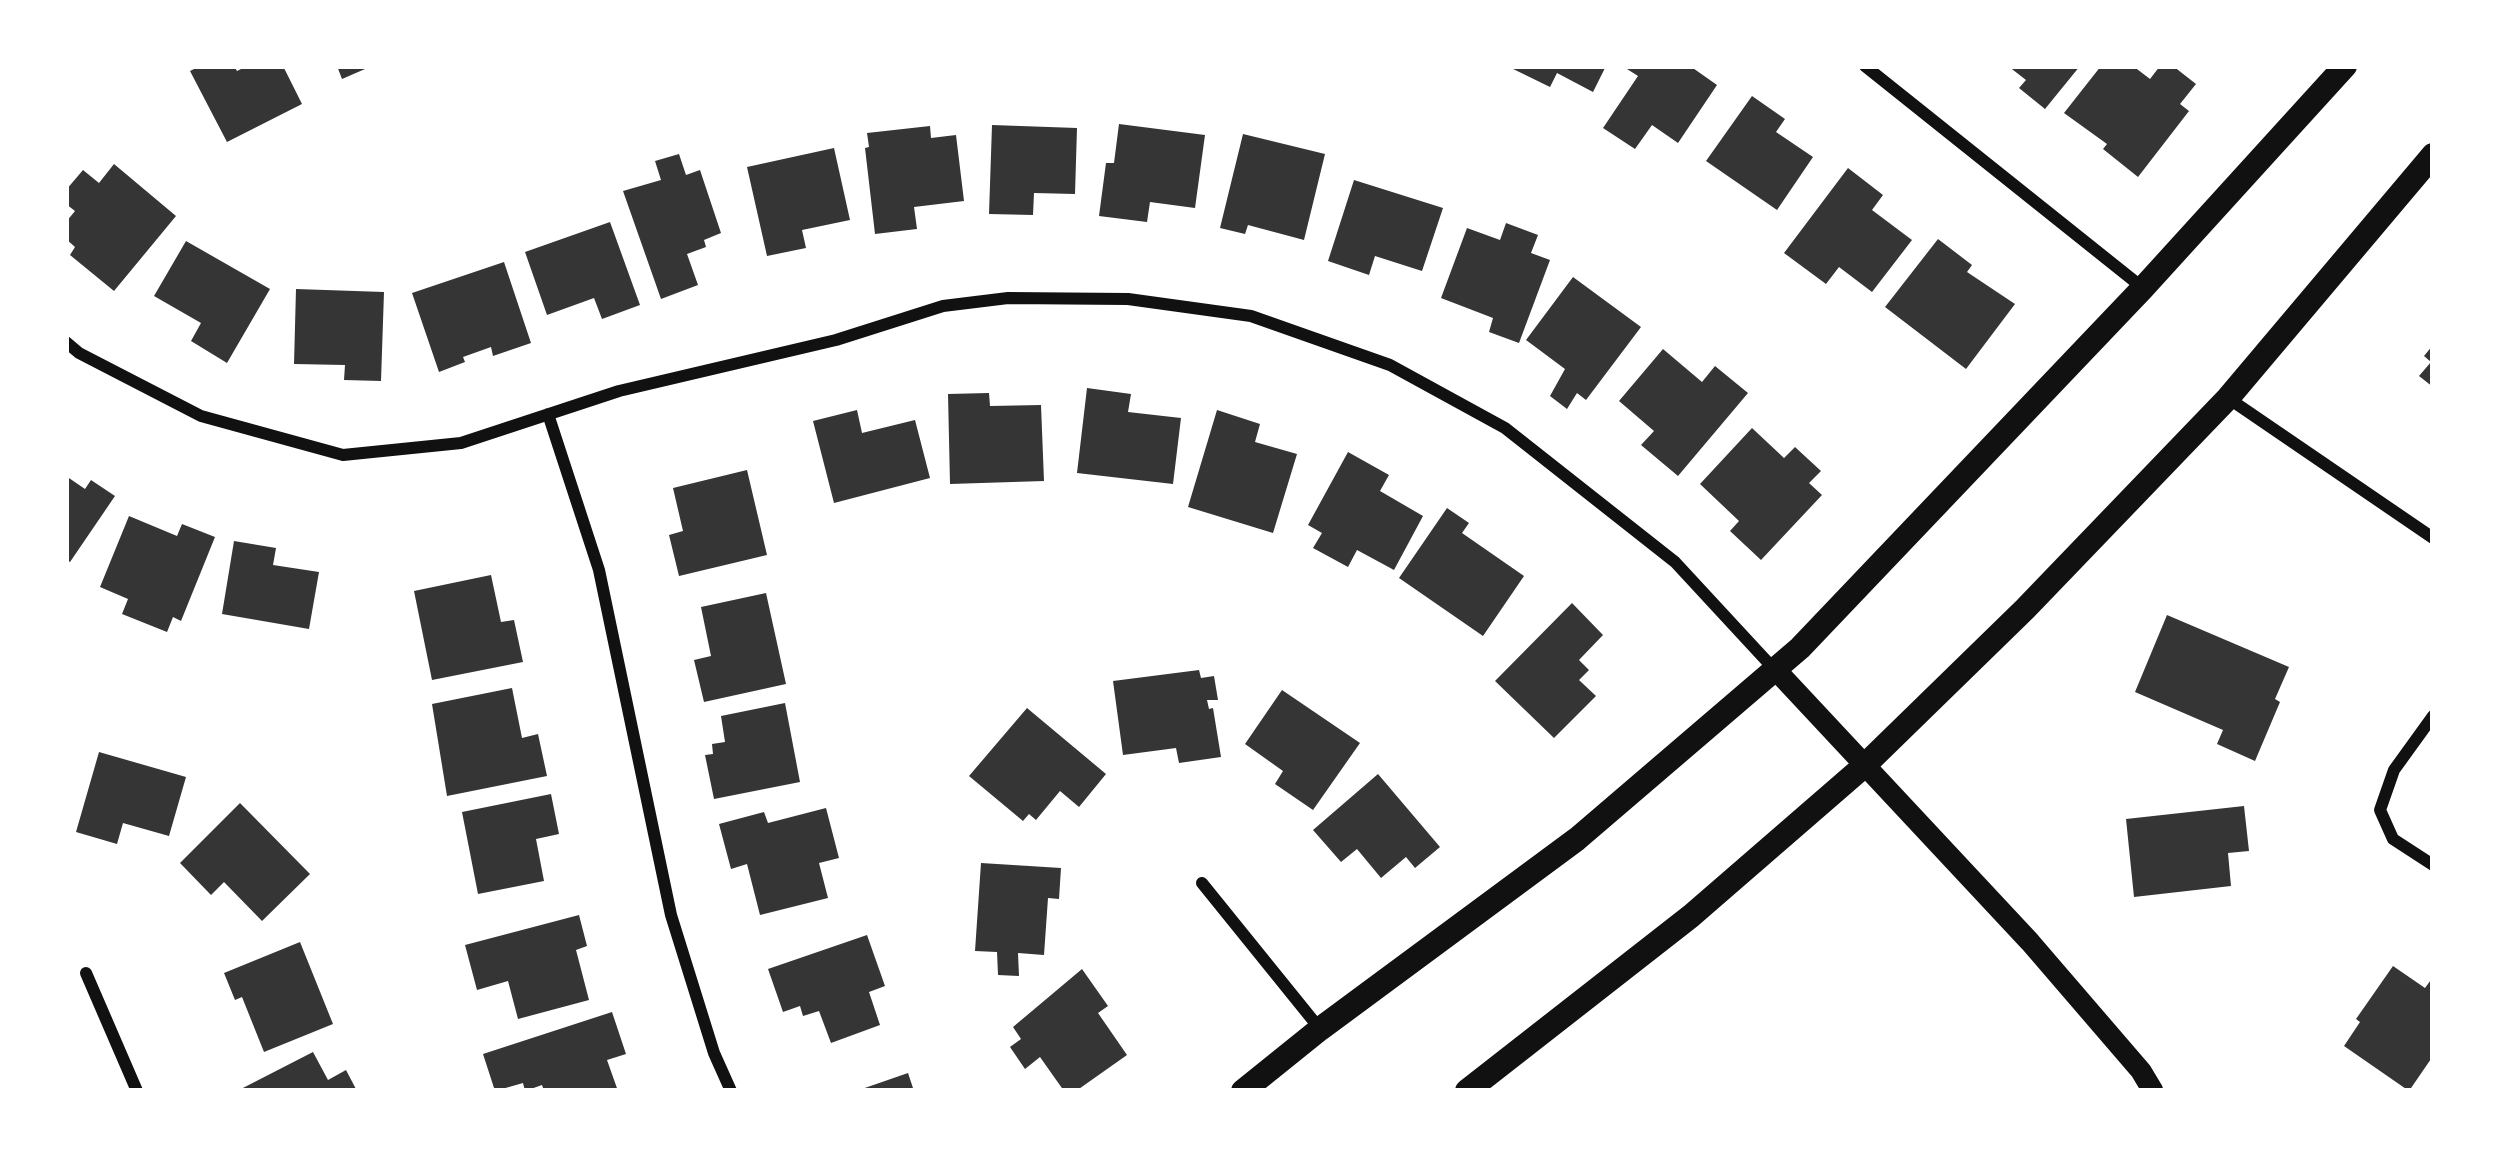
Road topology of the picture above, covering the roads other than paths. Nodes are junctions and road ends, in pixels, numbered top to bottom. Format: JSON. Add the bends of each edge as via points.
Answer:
{"nodes":[{"id":1,"x":1864,"y":66,"type":"edge"},
{"id":2,"x":2345,"y":66,"type":"edge"},
{"id":3,"x":2433,"y":155,"type":"edge"},
{"id":4,"x":2143,"y":288,"type":"junction"},
{"id":5,"x":66,"y":342,"type":"edge"},
{"id":6,"x":2228,"y":398,"type":"junction"},
{"id":7,"x":548,"y":414,"type":"junction"},
{"id":8,"x":2433,"y":538,"type":"edge"},
{"id":9,"x":1775,"y":670,"type":"junction"},
{"id":10,"x":2433,"y":716,"type":"edge"},
{"id":11,"x":1864,"y":766,"type":"junction"},
{"id":12,"x":2433,"y":866,"type":"edge"},
{"id":13,"x":1202,"y":883,"type":"dead end"},
{"id":14,"x":86,"y":973,"type":"dead end"},
{"id":15,"x":1319,"y":1029,"type":"junction"},
{"id":16,"x":137,"y":1091,"type":"edge"},
{"id":17,"x":731,"y":1091,"type":"edge"},
{"id":18,"x":1243,"y":1091,"type":"edge"},
{"id":19,"x":1468,"y":1091,"type":"edge"},
{"id":20,"x":2153,"y":1091,"type":"edge"}],
"edges":[{"from":1,"to":4,"type":"street"},
{"from":2,"to":4,"type":"main road"},
{"from":3,"to":6,"type":"main road"},
{"from":4,"to":9,"type":"main road"},
{"from":5,"to":7,"type":"street","via":[[201,416],[343,455],[460,442]]},
{"from":6,"to":8,"type":"street"},
{"from":6,"to":11,"type":"main road"},
{"from":7,"to":9,"type":"street","via":[[943,306],[1128,299],[1251,316],[1390,364],[1505,428],[1675,562]]},
{"from":7,"to":17,"type":"street","via":[[598,570],[670,914]]},
{"from":9,"to":11,"type":"street"},
{"from":9,"to":15,"type":"main road","via":[[1577,839]]},
{"from":10,"to":12,"type":"street","via":[[2394,770],[2380,810],[2393,838]]},
{"from":11,"to":19,"type":"main road","via":[[1691,916]]},
{"from":11,"to":20,"type":"street","via":[[2030,942]]},
{"from":13,"to":15,"type":"street"},
{"from":14,"to":16,"type":"street"},
{"from":15,"to":18,"type":"main road"}]}
